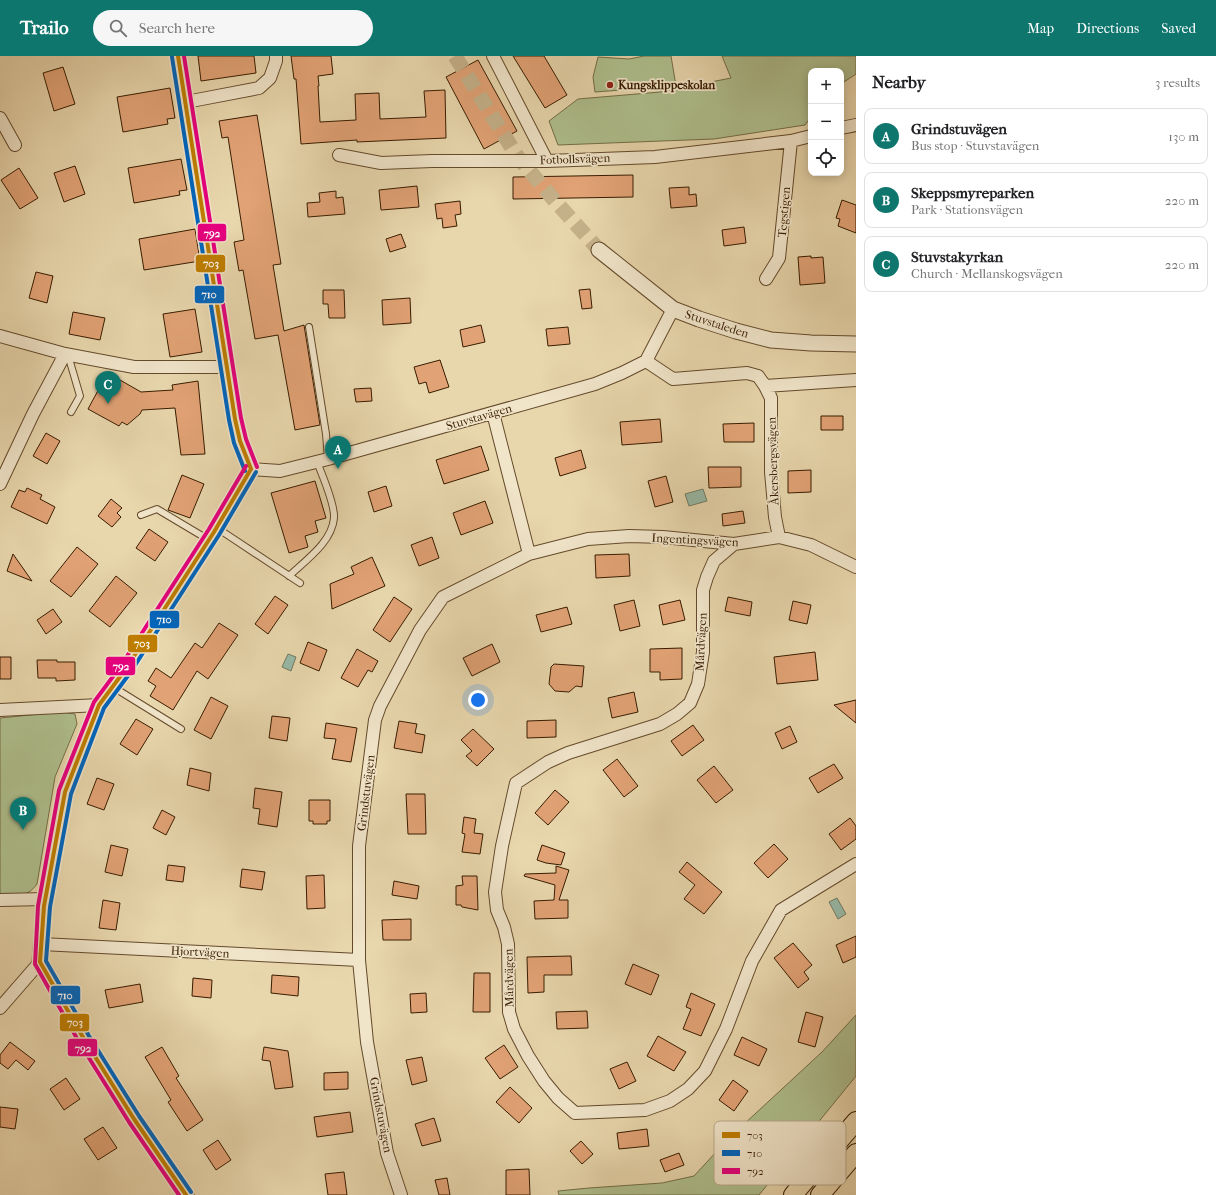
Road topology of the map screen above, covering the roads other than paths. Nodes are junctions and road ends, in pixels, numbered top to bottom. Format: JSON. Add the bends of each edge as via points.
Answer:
{"nodes":[{"id":1,"x":178,"y":56,"type":"edge"},
{"id":2,"x":276,"y":56,"type":"edge"},
{"id":3,"x":493,"y":56,"type":"edge"},
{"id":4,"x":186,"y":102,"type":"junction"},
{"id":5,"x":0,"y":118,"type":"edge"},
{"id":6,"x":856,"y":124,"type":"edge"},
{"id":7,"x":844,"y":127,"type":"edge"},
{"id":8,"x":808,"y":137,"type":"edge"},
{"id":9,"x":791,"y":141,"type":"junction"},
{"id":10,"x":15,"y":145,"type":"dead end"},
{"id":11,"x":339,"y":155,"type":"dead end"},
{"id":12,"x":547,"y":161,"type":"junction"},
{"id":13,"x":599,"y":250,"type":"tunnel mouth"},
{"id":14,"x":766,"y":279,"type":"dead end"},
{"id":15,"x":673,"y":309,"type":"junction"},
{"id":16,"x":309,"y":327,"type":"dead end"},
{"id":17,"x":0,"y":336,"type":"edge"},
{"id":18,"x":856,"y":344,"type":"edge"},
{"id":19,"x":66,"y":354,"type":"junction"},
{"id":20,"x":646,"y":361,"type":"junction"},
{"id":21,"x":227,"y":367,"type":"junction"},
{"id":22,"x":856,"y":380,"type":"edge"},
{"id":23,"x":765,"y":386,"type":"junction"},
{"id":24,"x":71,"y":412,"type":"dead end"},
{"id":25,"x":493,"y":413,"type":"junction"},
{"id":26,"x":322,"y":461,"type":"junction"},
{"id":27,"x":251,"y":469,"type":"junction"},
{"id":28,"x":0,"y":484,"type":"edge"},
{"id":29,"x":141,"y":515,"type":"dead end"},
{"id":30,"x":213,"y":534,"type":"junction"},
{"id":31,"x":779,"y":537,"type":"junction"},
{"id":32,"x":734,"y":544,"type":"junction"},
{"id":33,"x":529,"y":554,"type":"junction"},
{"id":34,"x":856,"y":567,"type":"edge"},
{"id":35,"x":289,"y":576,"type":"junction"},
{"id":36,"x":300,"y":583,"type":"dead end"},
{"id":37,"x":113,"y":687,"type":"junction"},
{"id":38,"x":99,"y":705,"type":"junction"},
{"id":39,"x":0,"y":710,"type":"edge"},
{"id":40,"x":181,"y":729,"type":"dead end"},
{"id":41,"x":856,"y":864,"type":"edge"},
{"id":42,"x":46,"y":899,"type":"junction"},
{"id":43,"x":0,"y":900,"type":"edge"},
{"id":44,"x":41,"y":944,"type":"junction"},
{"id":45,"x":359,"y":960,"type":"junction"},
{"id":46,"x":40,"y":962,"type":"junction"},
{"id":47,"x":0,"y":1008,"type":"edge"},
{"id":48,"x":856,"y":1121,"type":"edge"},
{"id":49,"x":846,"y":1133,"type":"edge"},
{"id":50,"x":856,"y":1153,"type":"edge"},
{"id":51,"x":846,"y":1165,"type":"edge"},
{"id":52,"x":802,"y":1185,"type":"edge"},
{"id":53,"x":829,"y":1185,"type":"edge"},
{"id":54,"x":186,"y":1195,"type":"edge"},
{"id":55,"x":401,"y":1195,"type":"edge"},
{"id":56,"x":793,"y":1195,"type":"edge"},
{"id":57,"x":820,"y":1195,"type":"edge"}],
"edges":[{"from":1,"to":4,"type":"street"},
{"from":2,"to":4,"type":"street","via":[[270,78],[260,88]]},
{"from":3,"to":12,"type":"street"},
{"from":4,"to":21,"type":"street"},
{"from":5,"to":10,"type":"street"},
{"from":6,"to":7,"type":"street"},
{"from":8,"to":9,"type":"street","name":"Fotbollsvägen"},
{"from":9,"to":12,"type":"street","name":"Fotbollsvägen","via":[[655,157]]},
{"from":9,"to":14,"type":"street","name":"Tegstigen","via":[[780,258]]},
{"from":11,"to":12,"type":"street","name":"Fotbollsvägen","via":[[381,164],[432,161]]},
{"from":13,"to":15,"type":"street","name":"Stuvstaleden"},
{"from":15,"to":18,"type":"street","name":"Stuvstaleden","via":[[771,340]]},
{"from":15,"to":20,"type":"street"},
{"from":16,"to":26,"type":"lane","via":[[326,434]]},
{"from":17,"to":19,"type":"street"},
{"from":19,"to":21,"type":"street","via":[[134,368]]},
{"from":19,"to":24,"type":"lane","via":[[80,396]]},
{"from":19,"to":28,"type":"street","via":[[33,414]]},
{"from":20,"to":23,"type":"street","via":[[673,379],[747,373],[758,376]]},
{"from":20,"to":25,"type":"street","name":"Stuvstavägen","via":[[595,384]]},
{"from":21,"to":27,"type":"street","via":[[240,441]]},
{"from":22,"to":23,"type":"street"},
{"from":23,"to":31,"type":"street","name":"Åkersbergsvägen","via":[[771,398],[771,472]]},
{"from":25,"to":26,"type":"street","name":"Stuvstavägen"},
{"from":25,"to":33,"type":"street"},
{"from":26,"to":27,"type":"street","name":"Stuvstavägen","via":[[280,471]]},
{"from":26,"to":35,"type":"lane","via":[[334,517],[332,529],[314,552]]},
{"from":27,"to":30,"type":"street"},
{"from":29,"to":30,"type":"lane","via":[[157,509]]},
{"from":30,"to":35,"type":"lane"},
{"from":30,"to":37,"type":"street"},
{"from":31,"to":32,"type":"street","name":"Ingentingsvägen"},
{"from":31,"to":34,"type":"street","name":"Ingentingsvägen","via":[[811,545]]},
{"from":32,"to":33,"type":"street","name":"Ingentingsvägen","via":[[629,536],[588,539]]},
{"from":32,"to":41,"type":"street","name":"Mårdvägen","via":[[714,561],[703,590],[703,652],[698,684],[690,703],[660,724],[568,753],[548,762],[516,783],[495,892],[497,910],[508,944],[509,1012],[514,1029],[528,1056],[558,1098],[575,1113],[645,1110],[670,1101],[688,1090],[705,1071],[726,1029],[752,961],[781,910]]},
{"from":33,"to":45,"type":"street","name":"Grindstuvägen","via":[[444,597],[420,630],[380,706],[375,720],[359,846]]},
{"from":35,"to":36,"type":"lane"},
{"from":37,"to":38,"type":"street"},
{"from":37,"to":40,"type":"lane"},
{"from":38,"to":39,"type":"street"},
{"from":38,"to":42,"type":"street","via":[[65,792]]},
{"from":42,"to":43,"type":"street"},
{"from":42,"to":44,"type":"street"},
{"from":44,"to":45,"type":"street","name":"Hjortvägen"},
{"from":44,"to":46,"type":"street"},
{"from":45,"to":55,"type":"street","name":"Grindstuvägen","via":[[368,1042],[386,1145]]},
{"from":46,"to":47,"type":"street"},
{"from":46,"to":54,"type":"street","via":[[84,1039]]},
{"from":48,"to":49,"type":"main road"},
{"from":50,"to":51,"type":"main road"},
{"from":52,"to":56,"type":"main road"},
{"from":53,"to":57,"type":"main road"}]}
